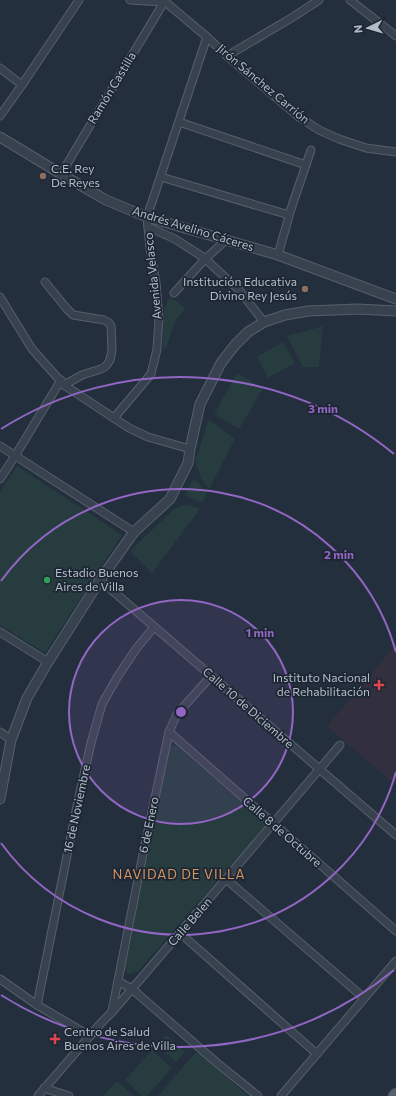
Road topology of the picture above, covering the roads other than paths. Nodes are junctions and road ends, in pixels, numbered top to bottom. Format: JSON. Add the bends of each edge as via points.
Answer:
{"nodes":[{"id":1,"x":79,"y":0,"type":"edge"},
{"id":2,"x":130,"y":0,"type":"edge"},
{"id":3,"x":319,"y":0,"type":"edge"},
{"id":4,"x":350,"y":0,"type":"edge"},
{"id":5,"x":164,"y":1,"type":"edge"},
{"id":6,"x":396,"y":36,"type":"edge"},
{"id":7,"x":207,"y":37,"type":"junction"},
{"id":8,"x":227,"y":56,"type":"junction"},
{"id":9,"x":0,"y":68,"type":"edge"},
{"id":10,"x":22,"y":85,"type":"junction"},
{"id":11,"x":0,"y":116,"type":"edge"},
{"id":12,"x":179,"y":122,"type":"junction"},
{"id":13,"x":0,"y":137,"type":"edge"},
{"id":14,"x":311,"y":150,"type":"dead end"},
{"id":15,"x":396,"y":152,"type":"edge"},
{"id":16,"x":306,"y":165,"type":"junction"},
{"id":17,"x":61,"y":174,"type":"junction"},
{"id":18,"x":161,"y":178,"type":"junction"},
{"id":19,"x":289,"y":215,"type":"junction"},
{"id":20,"x":148,"y":217,"type":"junction"},
{"id":21,"x":148,"y":228,"type":"junction"},
{"id":22,"x":226,"y":240,"type":"junction"},
{"id":23,"x":278,"y":256,"type":"junction"},
{"id":24,"x":205,"y":259,"type":"junction"},
{"id":25,"x":45,"y":282,"type":"dead end"},
{"id":26,"x":174,"y":293,"type":"dead end"},
{"id":27,"x":0,"y":297,"type":"edge"},
{"id":28,"x":396,"y":299,"type":"edge"},
{"id":29,"x":396,"y":311,"type":"edge"},
{"id":30,"x":264,"y":322,"type":"junction"},
{"id":31,"x":62,"y":382,"type":"junction"},
{"id":32,"x":114,"y":418,"type":"junction"},
{"id":33,"x":0,"y":446,"type":"edge"},
{"id":34,"x":190,"y":449,"type":"junction"},
{"id":35,"x":15,"y":456,"type":"junction"},
{"id":36,"x":0,"y":479,"type":"edge"},
{"id":37,"x":134,"y":532,"type":"junction"},
{"id":38,"x":100,"y":580,"type":"junction"},
{"id":39,"x":154,"y":627,"type":"junction"},
{"id":40,"x":0,"y":632,"type":"edge"},
{"id":41,"x":48,"y":662,"type":"junction"},
{"id":42,"x":211,"y":676,"type":"junction"},
{"id":43,"x":0,"y":732,"type":"edge"},
{"id":44,"x":168,"y":732,"type":"junction"},
{"id":45,"x":12,"y":740,"type":"junction"},
{"id":46,"x":340,"y":745,"type":"dead end"},
{"id":47,"x":320,"y":770,"type":"junction"},
{"id":48,"x":0,"y":799,"type":"edge"},
{"id":49,"x":273,"y":824,"type":"junction"},
{"id":50,"x":396,"y":835,"type":"edge"},
{"id":51,"x":226,"y":879,"type":"junction"},
{"id":52,"x":396,"y":931,"type":"edge"},
{"id":53,"x":180,"y":932,"type":"junction"},
{"id":54,"x":396,"y":961,"type":"edge"},
{"id":55,"x":0,"y":979,"type":"edge"},
{"id":56,"x":118,"y":981,"type":"junction"},
{"id":57,"x":132,"y":989,"type":"junction"},
{"id":58,"x":364,"y":998,"type":"junction"},
{"id":59,"x":37,"y":1005,"type":"junction"},
{"id":60,"x":112,"y":1012,"type":"junction"},
{"id":61,"x":90,"y":1036,"type":"junction"},
{"id":62,"x":316,"y":1054,"type":"junction"},
{"id":63,"x":44,"y":1088,"type":"junction"},
{"id":64,"x":38,"y":1096,"type":"edge"},
{"id":65,"x":69,"y":1096,"type":"edge"},
{"id":66,"x":258,"y":1096,"type":"edge"},
{"id":67,"x":281,"y":1096,"type":"edge"}],
"edges":[{"from":1,"to":10,"type":"street"},
{"from":2,"to":5,"type":"street"},
{"from":3,"to":8,"type":"street"},
{"from":4,"to":6,"type":"street"},
{"from":5,"to":7,"type":"street","name":"Jirón Sánchez Carrión"},
{"from":5,"to":17,"type":"street","name":"Ramón Castilla"},
{"from":7,"to":8,"type":"street","name":"Jirón Sánchez Carrión"},
{"from":7,"to":12,"type":"street","name":"Avenida Velasco"},
{"from":8,"to":15,"type":"street","name":"Jirón Sánchez Carrión","via":[[299,117],[319,130],[366,148]]},
{"from":9,"to":10,"type":"street"},
{"from":10,"to":11,"type":"street"},
{"from":12,"to":16,"type":"street"},
{"from":12,"to":18,"type":"street","name":"Avenida Velasco"},
{"from":13,"to":17,"type":"street","name":"Andrés Avelino Cáceres"},
{"from":14,"to":16,"type":"street"},
{"from":16,"to":19,"type":"street"},
{"from":17,"to":20,"type":"street","name":"Andrés Avelino Cáceres","via":[[106,200]]},
{"from":18,"to":19,"type":"street"},
{"from":18,"to":20,"type":"street","name":"Avenida Velasco"},
{"from":19,"to":23,"type":"street"},
{"from":20,"to":21,"type":"street","name":"Avenida Velasco"},
{"from":20,"to":22,"type":"street","name":"Andrés Avelino Cáceres"},
{"from":21,"to":24,"type":"street","via":[[175,238]]},
{"from":21,"to":32,"type":"street","name":"Avenida Velasco","via":[[159,318],[157,349],[151,374]]},
{"from":22,"to":23,"type":"street","name":"Andrés Avelino Cáceres"},
{"from":22,"to":24,"type":"street"},
{"from":23,"to":28,"type":"street","name":"Andrés Avelino Cáceres"},
{"from":24,"to":26,"type":"street"},
{"from":24,"to":30,"type":"street","via":[[239,290]]},
{"from":25,"to":31,"type":"street","via":[[74,315],[104,320],[111,326],[112,350],[106,366]]},
{"from":27,"to":31,"type":"street","via":[[32,349]]},
{"from":29,"to":30,"type":"street","via":[[308,311]]},
{"from":30,"to":34,"type":"street","via":[[234,345],[221,363],[200,404]]},
{"from":31,"to":32,"type":"street"},
{"from":31,"to":35,"type":"street"},
{"from":32,"to":34,"type":"street","via":[[148,437]]},
{"from":33,"to":35,"type":"street"},
{"from":34,"to":37,"type":"street","via":[[188,463],[170,499]]},
{"from":35,"to":36,"type":"street"},
{"from":35,"to":37,"type":"street"},
{"from":37,"to":38,"type":"street"},
{"from":38,"to":39,"type":"street","name":"Calle 10 de Diciembre"},
{"from":38,"to":41,"type":"street"},
{"from":39,"to":42,"type":"street","name":"Calle 10 de Diciembre"},
{"from":39,"to":59,"type":"street","name":"16 de Noviembre","via":[[136,648],[102,704],[78,801]]},
{"from":40,"to":41,"type":"street"},
{"from":41,"to":45,"type":"street","via":[[27,698]]},
{"from":42,"to":44,"type":"street","name":"6 de Enero","via":[[177,714]]},
{"from":42,"to":47,"type":"street","name":"Calle 10 de Diciembre"},
{"from":43,"to":45,"type":"street"},
{"from":44,"to":49,"type":"street","name":"Calle 8 de Octubre"},
{"from":44,"to":56,"type":"street","name":"6 de Enero"},
{"from":45,"to":48,"type":"street"},
{"from":46,"to":47,"type":"street","name":"Calle Belen"},
{"from":47,"to":49,"type":"street","name":"Calle Belen"},
{"from":47,"to":50,"type":"street","name":"Calle 10 de Diciembre"},
{"from":49,"to":51,"type":"street","name":"Calle Belen"},
{"from":49,"to":52,"type":"street","name":"Calle 8 de Octubre"},
{"from":51,"to":53,"type":"street","name":"Calle Belen"},
{"from":51,"to":58,"type":"street"},
{"from":53,"to":57,"type":"street","name":"Calle Belen"},
{"from":53,"to":62,"type":"street"},
{"from":54,"to":58,"type":"street"},
{"from":55,"to":59,"type":"street"},
{"from":56,"to":57,"type":"street"},
{"from":56,"to":60,"type":"street","name":"6 de Enero"},
{"from":57,"to":60,"type":"street","name":"Calle Belen"},
{"from":57,"to":66,"type":"street"},
{"from":58,"to":62,"type":"street"},
{"from":59,"to":61,"type":"street"},
{"from":60,"to":61,"type":"street","name":"Calle Belen"},
{"from":61,"to":63,"type":"street","name":"Calle Belen"},
{"from":62,"to":67,"type":"street"},
{"from":63,"to":64,"type":"street","name":"Calle Belen"},
{"from":63,"to":65,"type":"street"}]}
